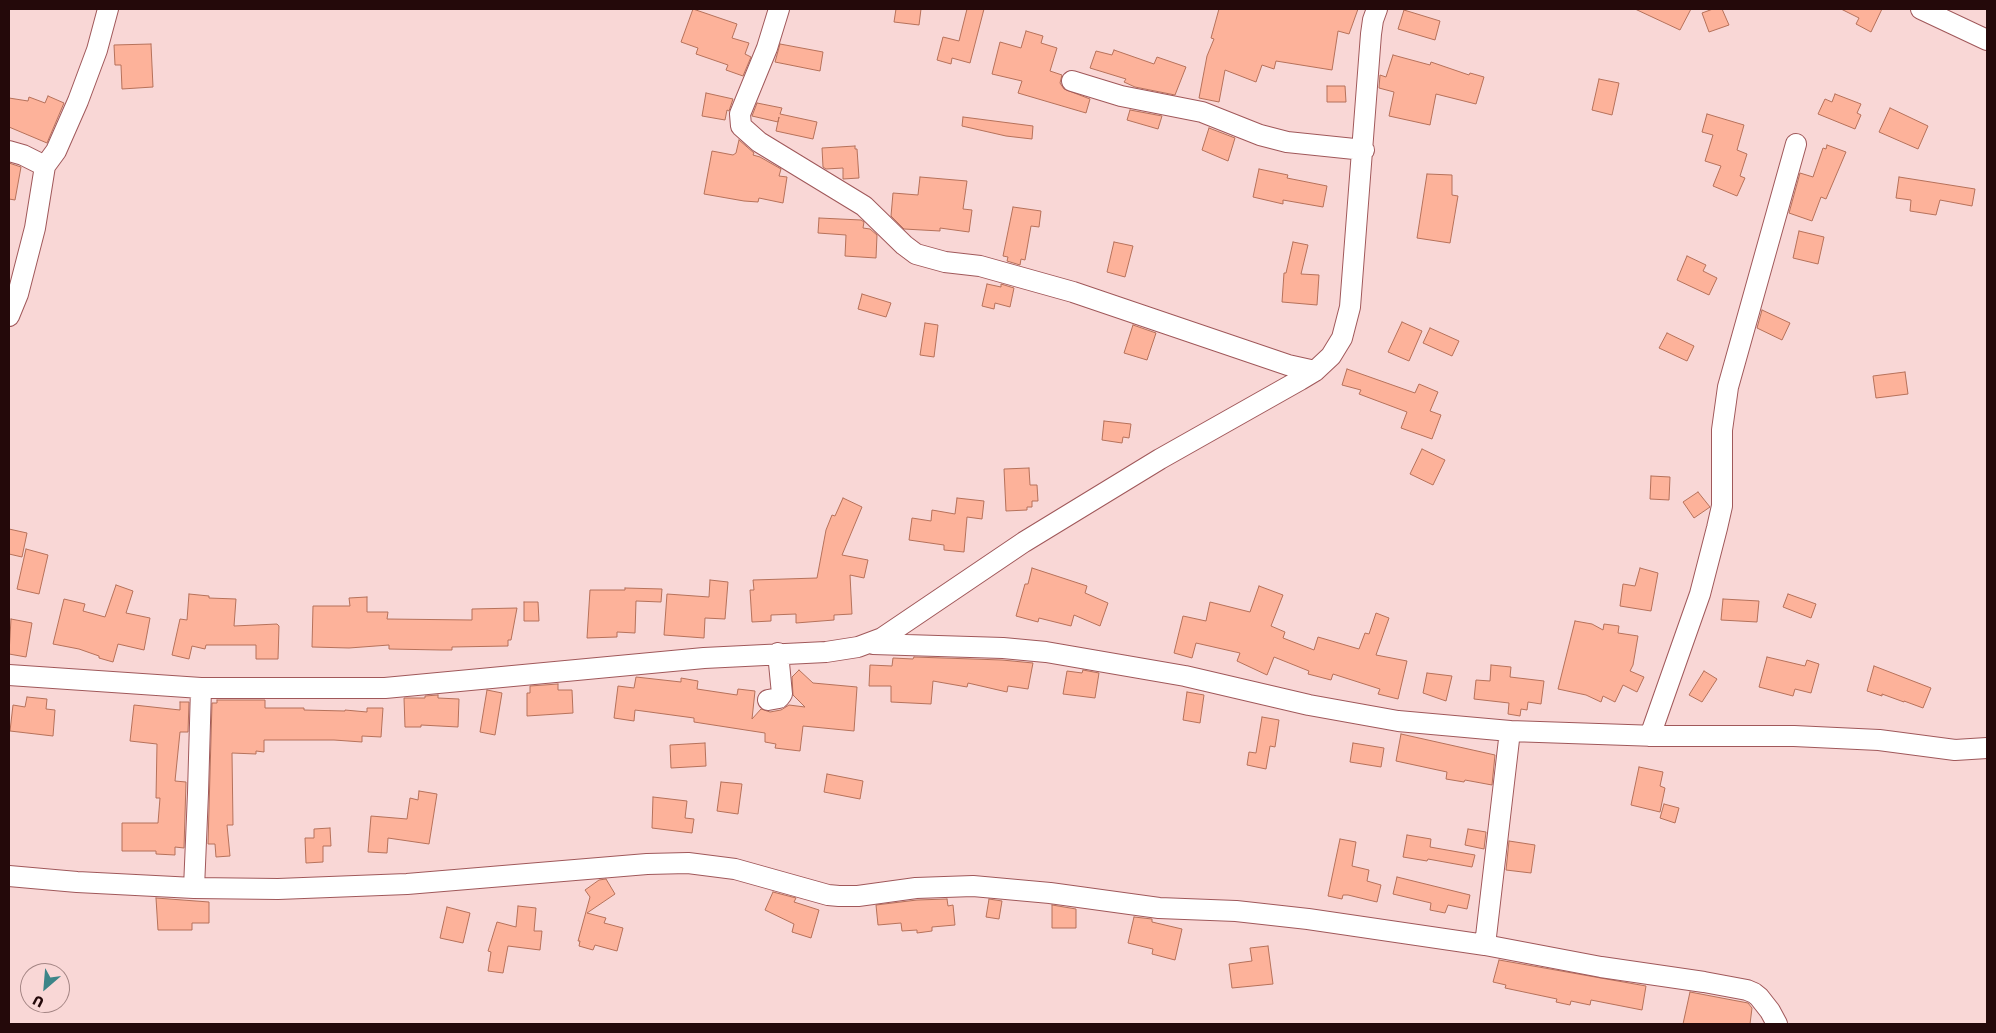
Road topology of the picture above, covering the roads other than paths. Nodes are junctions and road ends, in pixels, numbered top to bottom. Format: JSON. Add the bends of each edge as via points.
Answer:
{"nodes":[{"id":1,"x":108,"y":9,"type":"edge"},
{"id":2,"x":779,"y":9,"type":"edge"},
{"id":3,"x":1377,"y":9,"type":"edge"},
{"id":4,"x":1921,"y":9,"type":"edge"},
{"id":5,"x":1987,"y":40,"type":"edge"},
{"id":6,"x":1072,"y":81,"type":"dead end"},
{"id":7,"x":1796,"y":144,"type":"dead end"},
{"id":8,"x":1364,"y":150,"type":"junction"},
{"id":9,"x":9,"y":151,"type":"edge"},
{"id":10,"x":44,"y":166,"type":"junction"},
{"id":11,"x":9,"y":316,"type":"edge"},
{"id":12,"x":1316,"y":371,"type":"junction"},
{"id":13,"x":870,"y":644,"type":"junction"},
{"id":14,"x":778,"y":653,"type":"junction"},
{"id":15,"x":9,"y":675,"type":"edge"},
{"id":16,"x":201,"y":688,"type":"junction"},
{"id":17,"x":768,"y":700,"type":"dead end"},
{"id":18,"x":1510,"y":731,"type":"junction"},
{"id":19,"x":1650,"y":736,"type":"junction"},
{"id":20,"x":1987,"y":748,"type":"edge"},
{"id":21,"x":9,"y":876,"type":"edge"},
{"id":22,"x":194,"y":888,"type":"junction"},
{"id":23,"x":1485,"y":945,"type":"junction"},
{"id":24,"x":1777,"y":1024,"type":"edge"}],
"edges":[{"from":1,"to":10,"type":"street","via":[[78,101],[56,151]]},
{"from":2,"to":12,"type":"street","via":[[740,114],[741,126],[759,142],[864,206],[916,254],[945,262],[980,266],[1073,292],[1279,362]]},
{"from":3,"to":8,"type":"street","via":[[1371,34]]},
{"from":4,"to":5,"type":"street"},
{"from":6,"to":8,"type":"street","via":[[1121,96],[1202,112],[1287,142]]},
{"from":7,"to":19,"type":"street","via":[[1728,387],[1722,430],[1722,506],[1717,528],[1700,594]]},
{"from":8,"to":12,"type":"street","via":[[1348,319],[1334,352]]},
{"from":9,"to":10,"type":"street"},
{"from":10,"to":11,"type":"street","via":[[35,228]]},
{"from":12,"to":13,"type":"street","via":[[1160,459],[1024,542]]},
{"from":13,"to":14,"type":"street","via":[[826,652]]},
{"from":13,"to":18,"type":"street","via":[[994,647],[1046,652],[1185,676],[1367,716]]},
{"from":14,"to":16,"type":"street","via":[[385,688]]},
{"from":14,"to":17,"type":"street","via":[[782,694]]},
{"from":15,"to":16,"type":"street"},
{"from":16,"to":22,"type":"street"},
{"from":18,"to":19,"type":"street"},
{"from":18,"to":23,"type":"street"},
{"from":19,"to":20,"type":"street","via":[[1794,736],[1879,740],[1955,750]]},
{"from":21,"to":22,"type":"street"},
{"from":22,"to":23,"type":"street","via":[[278,889],[407,884],[688,863],[735,869],[834,896],[973,886],[1050,892],[1159,908],[1308,919]]},
{"from":23,"to":24,"type":"street","via":[[1747,990],[1759,997]]}]}
